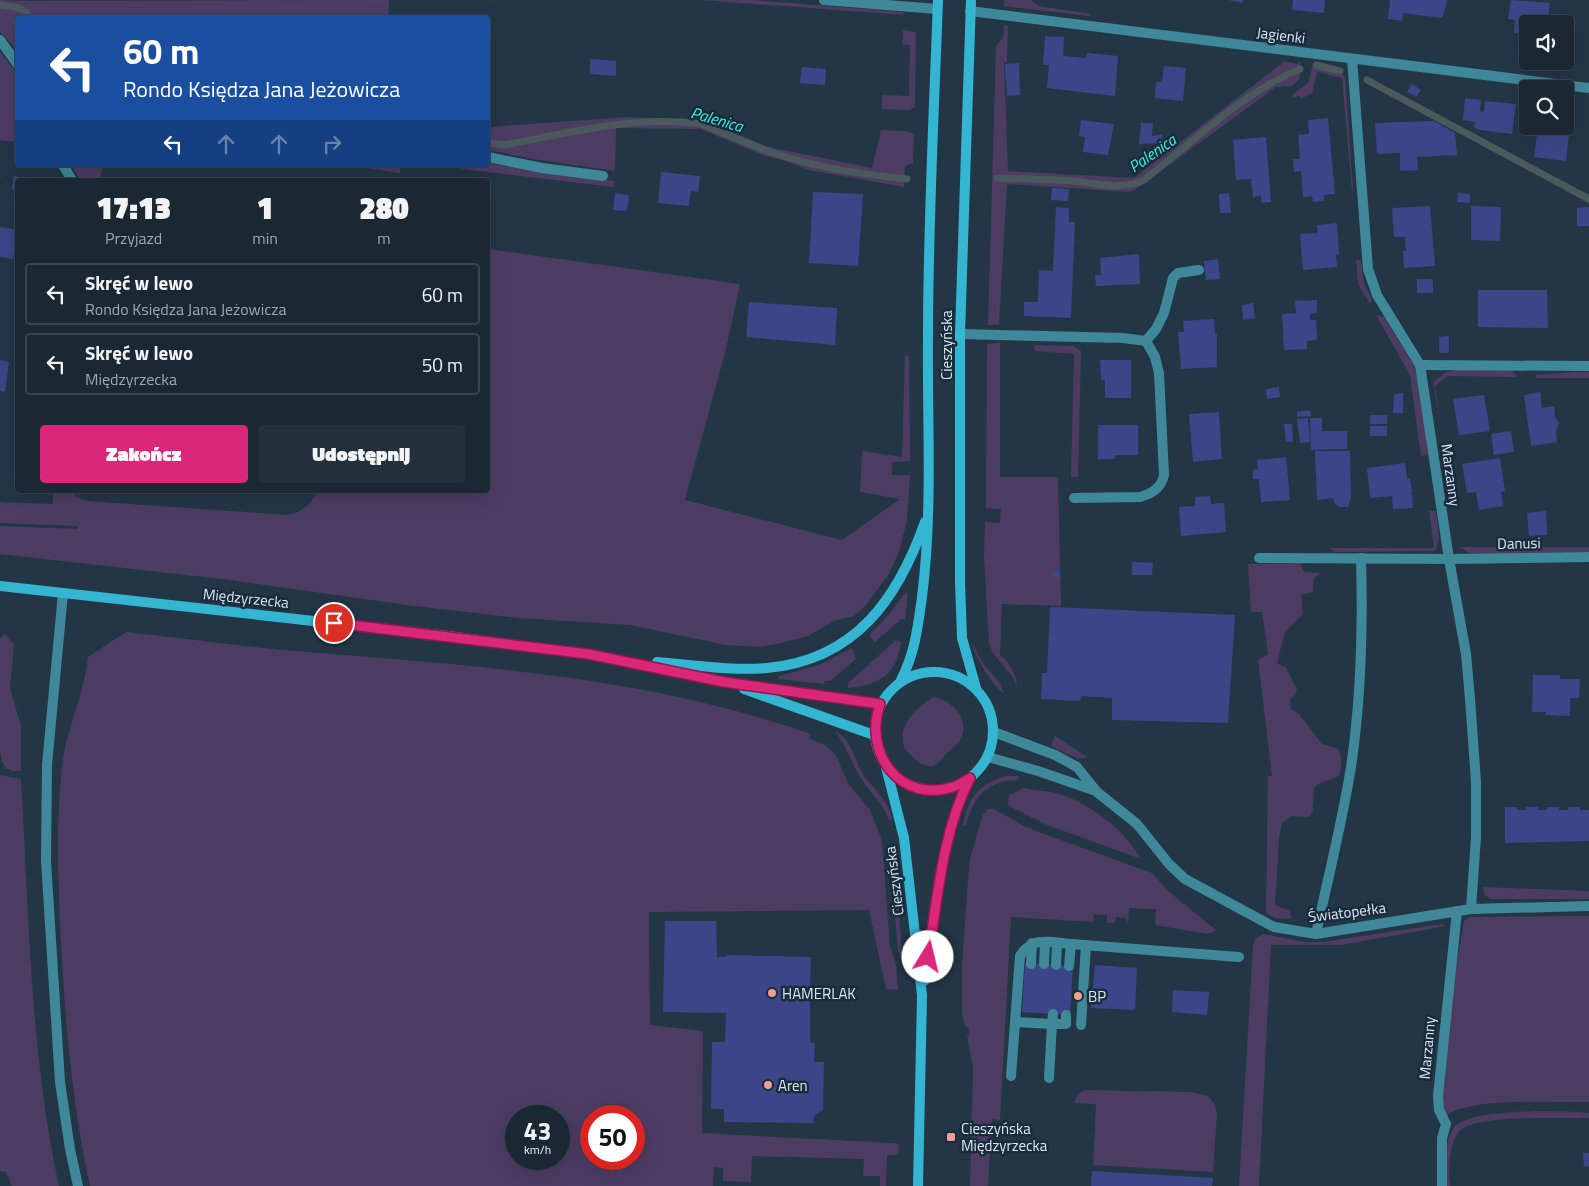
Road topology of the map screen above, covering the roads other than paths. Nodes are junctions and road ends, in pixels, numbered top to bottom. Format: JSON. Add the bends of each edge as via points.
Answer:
{"nodes":[{"id":1,"x":824,"y":0,"type":"edge"},
{"id":2,"x":971,"y":0,"type":"edge"},
{"id":3,"x":938,"y":5,"type":"edge"},
{"id":4,"x":970,"y":11,"type":"junction"},
{"id":5,"x":0,"y":40,"type":"edge"},
{"id":6,"x":1352,"y":59,"type":"junction"},
{"id":7,"x":15,"y":61,"type":"edge"},
{"id":8,"x":1589,"y":88,"type":"edge"},
{"id":9,"x":490,"y":156,"type":"edge"},
{"id":10,"x":64,"y":167,"type":"edge"},
{"id":11,"x":603,"y":176,"type":"dead end"},
{"id":12,"x":71,"y":178,"type":"edge"},
{"id":13,"x":1199,"y":270,"type":"dead end"},
{"id":14,"x":960,"y":334,"type":"junction"},
{"id":15,"x":1146,"y":341,"type":"junction"},
{"id":16,"x":1420,"y":365,"type":"junction"},
{"id":17,"x":1589,"y":366,"type":"edge"},
{"id":18,"x":1074,"y":498,"type":"dead end"},
{"id":19,"x":929,"y":511,"type":"junction"},
{"id":20,"x":1589,"y":557,"type":"edge"},
{"id":21,"x":1259,"y":558,"type":"dead end"},
{"id":22,"x":1361,"y":558,"type":"junction"},
{"id":23,"x":1449,"y":559,"type":"junction"},
{"id":24,"x":0,"y":586,"type":"edge"},
{"id":25,"x":63,"y":593,"type":"junction"},
{"id":26,"x":588,"y":654,"type":"junction"},
{"id":27,"x":902,"y":680,"type":"junction"},
{"id":28,"x":724,"y":682,"type":"junction"},
{"id":29,"x":976,"y":688,"type":"junction"},
{"id":30,"x":880,"y":704,"type":"junction"},
{"id":31,"x":994,"y":732,"type":"junction"},
{"id":32,"x":874,"y":734,"type":"junction"},
{"id":33,"x":988,"y":757,"type":"junction"},
{"id":34,"x":886,"y":766,"type":"junction"},
{"id":35,"x":970,"y":778,"type":"junction"},
{"id":36,"x":1097,"y":792,"type":"junction"},
{"id":37,"x":1589,"y":906,"type":"edge"},
{"id":38,"x":1471,"y":909,"type":"junction"},
{"id":39,"x":1457,"y":911,"type":"junction"},
{"id":40,"x":1316,"y":934,"type":"junction"},
{"id":41,"x":1045,"y":942,"type":"junction"},
{"id":42,"x":1032,"y":943,"type":"junction"},
{"id":43,"x":1057,"y":943,"type":"junction"},
{"id":44,"x":1071,"y":944,"type":"junction"},
{"id":45,"x":1086,"y":945,"type":"junction"},
{"id":46,"x":1239,"y":957,"type":"dead end"},
{"id":47,"x":1031,"y":964,"type":"dead end"},
{"id":48,"x":1044,"y":964,"type":"dead end"},
{"id":49,"x":1056,"y":965,"type":"dead end"},
{"id":50,"x":1070,"y":966,"type":"dead end"},
{"id":51,"x":922,"y":994,"type":"junction"},
{"id":52,"x":1066,"y":1015,"type":"dead end"},
{"id":53,"x":1052,"y":1019,"type":"junction"},
{"id":54,"x":1015,"y":1022,"type":"junction"},
{"id":55,"x":1081,"y":1025,"type":"dead end"},
{"id":56,"x":1011,"y":1076,"type":"dead end"},
{"id":57,"x":1049,"y":1078,"type":"dead end"},
{"id":58,"x":78,"y":1186,"type":"edge"},
{"id":59,"x":918,"y":1186,"type":"edge"},
{"id":60,"x":1442,"y":1186,"type":"edge"}],
"edges":[{"from":1,"to":3,"type":"street"},
{"from":2,"to":4,"type":"main road","name":"Cieszyńska"},
{"from":3,"to":19,"type":"main road","name":"Cieszyńska","via":[[928,334]]},
{"from":4,"to":6,"type":"street","name":"Jagienki"},
{"from":4,"to":14,"type":"main road","name":"Cieszyńska"},
{"from":5,"to":7,"type":"street"},
{"from":6,"to":8,"type":"street","name":"Jagienki"},
{"from":6,"to":16,"type":"street","name":"Marzanny","via":[[1370,278]]},
{"from":9,"to":11,"type":"street","via":[[542,168]]},
{"from":10,"to":12,"type":"street"},
{"from":13,"to":15,"type":"street","via":[[1178,273],[1173,278],[1164,313]]},
{"from":14,"to":15,"type":"street"},
{"from":14,"to":29,"type":"main road","name":"Cieszyńska","via":[[961,626],[967,662]]},
{"from":15,"to":18,"type":"street","via":[[1159,373],[1162,482],[1150,494],[1140,497]]},
{"from":16,"to":17,"type":"street"},
{"from":16,"to":23,"type":"street","name":"Marzanny"},
{"from":19,"to":26,"type":"main road","via":[[914,554],[892,595],[858,631],[818,655],[793,664],[755,668],[713,667]]},
{"from":19,"to":27,"type":"main road","name":"Cieszyńska","via":[[917,638]]},
{"from":20,"to":23,"type":"street","name":"Danusi"},
{"from":21,"to":22,"type":"street","name":"Danusi"},
{"from":22,"to":23,"type":"street","name":"Danusi"},
{"from":22,"to":40,"type":"street","via":[[1361,634],[1350,767]]},
{"from":23,"to":38,"type":"street","name":"Marzanny","via":[[1466,654],[1474,754],[1476,857]]},
{"from":24,"to":25,"type":"main road","name":"Międzyrzecka"},
{"from":25,"to":26,"type":"main road","name":"Międzyrzecka"},
{"from":25,"to":58,"type":"street","via":[[47,764],[46,861],[60,1082]]},
{"from":26,"to":28,"type":"main road","name":"Międzyrzecka"},
{"from":27,"to":29,"type":"main road","via":[[914,675],[936,674],[962,680]]},
{"from":27,"to":30,"type":"main road"},
{"from":28,"to":30,"type":"main road","name":"Międzyrzecka"},
{"from":28,"to":32,"type":"main road","name":"Międzyrzecka"},
{"from":29,"to":31,"type":"main road","via":[[989,708]]},
{"from":30,"to":32,"type":"main road"},
{"from":31,"to":33,"type":"main road"},
{"from":31,"to":36,"type":"street","name":"Światopełka","via":[[1066,760],[1077,767]]},
{"from":32,"to":34,"type":"main road"},
{"from":33,"to":35,"type":"main road"},
{"from":33,"to":36,"type":"street","name":"Światopełka"},
{"from":34,"to":35,"type":"main road","via":[[900,780],[916,788],[935,791],[954,787]]},
{"from":34,"to":51,"type":"main road","name":"Cieszyńska","via":[[904,838]]},
{"from":35,"to":51,"type":"main road","name":"Cieszyńska","via":[[950,828]]},
{"from":36,"to":40,"type":"street","name":"Światopełka","via":[[1137,824],[1185,879],[1274,927]]},
{"from":37,"to":38,"type":"street","name":"Światopełka"},
{"from":38,"to":39,"type":"street","name":"Światopełka"},
{"from":39,"to":40,"type":"street","name":"Światopełka"},
{"from":39,"to":60,"type":"street","name":"Marzanny","via":[[1438,1096],[1438,1110],[1446,1124],[1442,1138]]},
{"from":41,"to":42,"type":"street"},
{"from":41,"to":43,"type":"street"},
{"from":41,"to":48,"type":"street"},
{"from":42,"to":47,"type":"street"},
{"from":42,"to":54,"type":"street","via":[[1020,956]]},
{"from":43,"to":44,"type":"street"},
{"from":43,"to":49,"type":"street"},
{"from":44,"to":45,"type":"street"},
{"from":44,"to":50,"type":"street"},
{"from":45,"to":46,"type":"street"},
{"from":45,"to":55,"type":"street"},
{"from":51,"to":59,"type":"main road","name":"Cieszyńska"},
{"from":52,"to":53,"type":"street","via":[[1066,1024]]},
{"from":53,"to":54,"type":"street","via":[[1028,1017]]},
{"from":53,"to":57,"type":"street"},
{"from":54,"to":56,"type":"street"}]}
